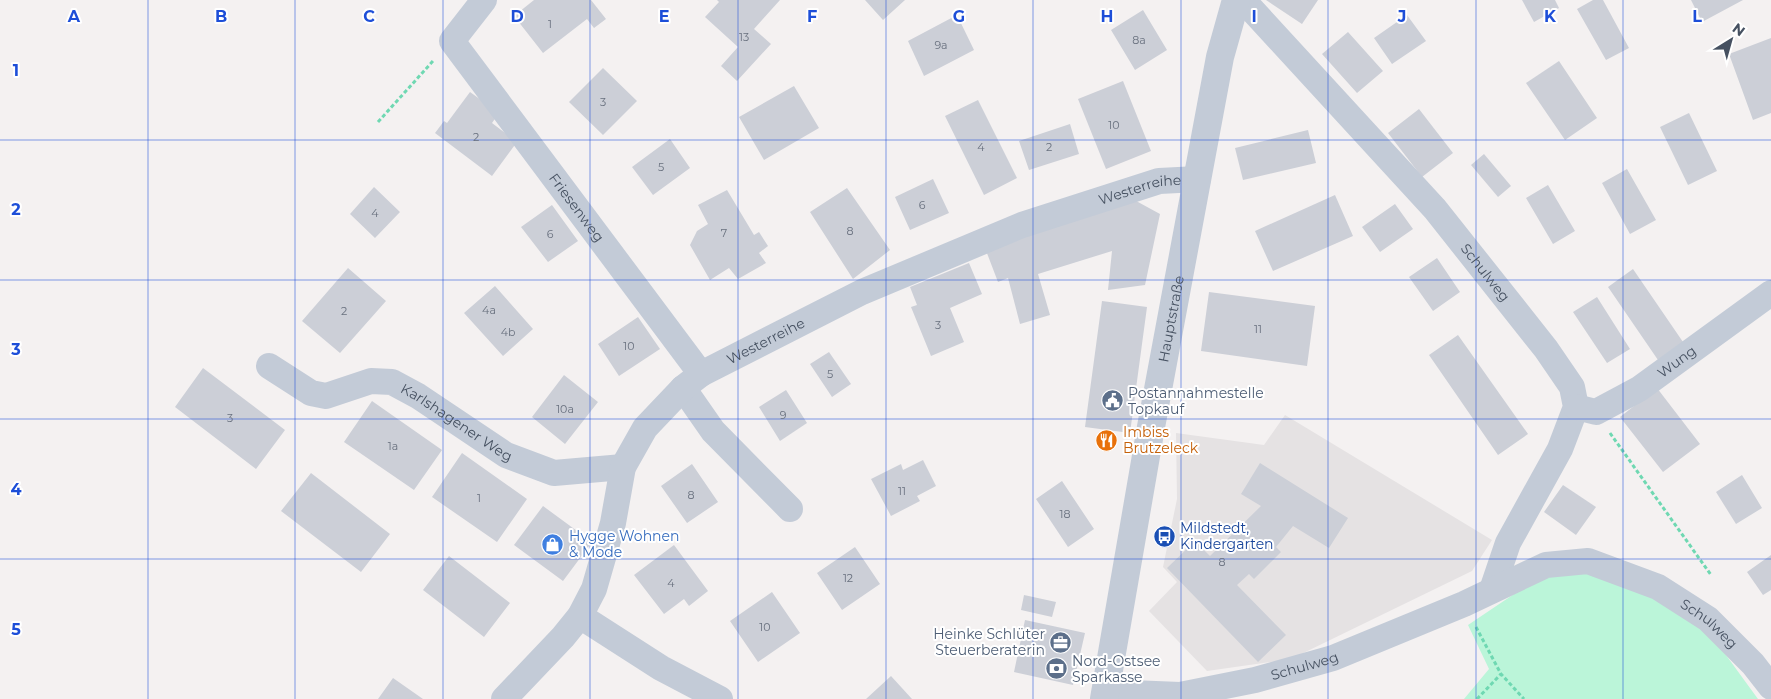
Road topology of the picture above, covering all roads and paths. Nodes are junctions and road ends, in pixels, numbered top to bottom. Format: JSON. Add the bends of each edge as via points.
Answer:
{"nodes":[{"id":1,"x":484,"y":0,"type":"edge"},
{"id":2,"x":1236,"y":0,"type":"edge"},
{"id":3,"x":1243,"y":0,"type":"edge"},
{"id":4,"x":452,"y":41,"type":"junction"},
{"id":5,"x":378,"y":122,"type":"dead end"},
{"id":6,"x":1198,"y":178,"type":"junction"},
{"id":7,"x":1771,"y":292,"type":"edge"},
{"id":8,"x":269,"y":366,"type":"dead end"},
{"id":9,"x":692,"y":381,"type":"junction"},
{"id":10,"x":1586,"y":410,"type":"junction"},
{"id":11,"x":622,"y":467,"type":"junction"},
{"id":12,"x":790,"y":509,"type":"dead end"},
{"id":13,"x":1711,"y":575,"type":"dead end"},
{"id":14,"x":1492,"y":590,"type":"junction"},
{"id":15,"x":1464,"y":604,"type":"junction"},
{"id":16,"x":580,"y":616,"type":"junction"},
{"id":17,"x":1501,"y":674,"type":"junction"},
{"id":18,"x":1771,"y":687,"type":"edge"},
{"id":19,"x":1105,"y":695,"type":"edge"},
{"id":20,"x":504,"y":699,"type":"edge"},
{"id":21,"x":720,"y":699,"type":"edge"},
{"id":22,"x":1477,"y":699,"type":"edge"},
{"id":23,"x":1524,"y":699,"type":"edge"}],
"edges":[{"from":1,"to":4,"type":"street"},
{"from":2,"to":6,"type":"street","name":"Hauptstraße","via":[[1220,57]]},
{"from":3,"to":10,"type":"street","name":"Schulweg","via":[[1435,209],[1546,349]]},
{"from":4,"to":5,"type":"path"},
{"from":4,"to":9,"type":"street","name":"Friesenweg"},
{"from":6,"to":9,"type":"street","name":"Westerreihe","via":[[1160,181],[1022,225],[862,292]]},
{"from":6,"to":19,"type":"street","name":"Hauptstraße"},
{"from":7,"to":10,"type":"street","name":"Wung","via":[[1640,389]]},
{"from":8,"to":11,"type":"street","name":"Karlshagener Weg","via":[[311,393],[326,396],[371,381],[392,382],[506,455],[554,473]]},
{"from":9,"to":11,"type":"street","name":"Westerreihe","via":[[644,428]]},
{"from":9,"to":12,"type":"street","name":"Friesenweg","via":[[713,431]]},
{"from":10,"to":13,"type":"path"},
{"from":10,"to":14,"type":"street","via":[[1560,449],[1508,543]]},
{"from":11,"to":16,"type":"street","name":"Westerreihe","via":[[613,523],[594,590]]},
{"from":14,"to":15,"type":"street","name":"Schulweg"},
{"from":14,"to":18,"type":"street","name":"Schulweg","via":[[1546,565],[1588,561],[1658,587],[1708,619]]},
{"from":15,"to":17,"type":"path"},
{"from":15,"to":19,"type":"street","name":"Schulweg","via":[[1333,658],[1255,680],[1180,695]]},
{"from":16,"to":20,"type":"street","name":"Westerreihe"},
{"from":16,"to":21,"type":"street","via":[[660,668]]},
{"from":17,"to":22,"type":"path"},
{"from":17,"to":23,"type":"path"}]}
